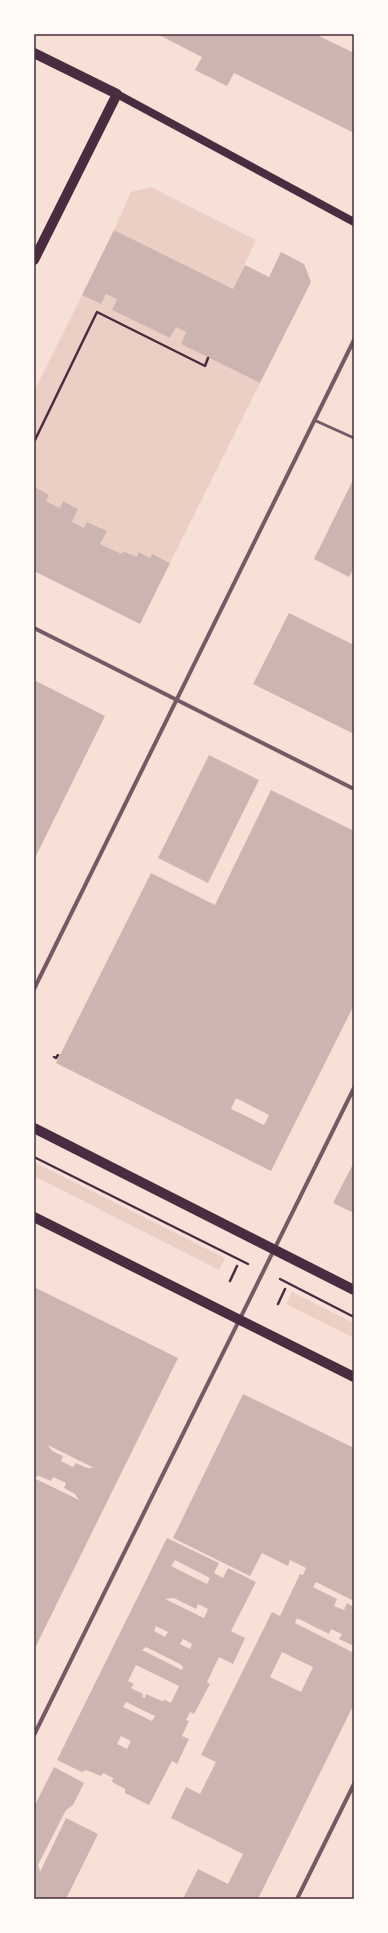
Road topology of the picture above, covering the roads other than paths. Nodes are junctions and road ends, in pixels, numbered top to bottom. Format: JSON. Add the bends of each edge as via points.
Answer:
{"nodes":[{"id":1,"x":34,"y":53,"type":"edge"},
{"id":2,"x":117,"y":94,"type":"junction"},
{"id":3,"x":354,"y":222,"type":"edge"},
{"id":4,"x":34,"y":260,"type":"edge"},
{"id":5,"x":354,"y":340,"type":"edge"},
{"id":6,"x":314,"y":420,"type":"junction"},
{"id":7,"x":354,"y":438,"type":"edge"},
{"id":8,"x":34,"y":628,"type":"edge"},
{"id":9,"x":176,"y":700,"type":"junction"},
{"id":10,"x":354,"y":789,"type":"edge"},
{"id":11,"x":34,"y":989,"type":"edge"},
{"id":12,"x":354,"y":1088,"type":"edge"},
{"id":13,"x":34,"y":1128,"type":"edge"},
{"id":14,"x":34,"y":1217,"type":"edge"},
{"id":15,"x":275,"y":1250,"type":"junction"},
{"id":16,"x":354,"y":1290,"type":"edge"},
{"id":17,"x":240,"y":1320,"type":"junction"},
{"id":18,"x":354,"y":1378,"type":"edge"},
{"id":19,"x":34,"y":1735,"type":"edge"},
{"id":20,"x":354,"y":1784,"type":"edge"},
{"id":21,"x":297,"y":1899,"type":"edge"}],
"edges":[{"from":1,"to":2,"type":"main road"},
{"from":2,"to":3,"type":"main road"},
{"from":2,"to":4,"type":"main road"},
{"from":5,"to":6,"type":"street"},
{"from":6,"to":7,"type":"lane"},
{"from":6,"to":9,"type":"street"},
{"from":8,"to":9,"type":"street"},
{"from":9,"to":10,"type":"street"},
{"from":9,"to":11,"type":"street"},
{"from":12,"to":15,"type":"street"},
{"from":13,"to":15,"type":"main road"},
{"from":14,"to":17,"type":"main road"},
{"from":15,"to":16,"type":"main road"},
{"from":15,"to":17,"type":"street"},
{"from":17,"to":18,"type":"main road"},
{"from":17,"to":19,"type":"street"},
{"from":20,"to":21,"type":"street"}]}
